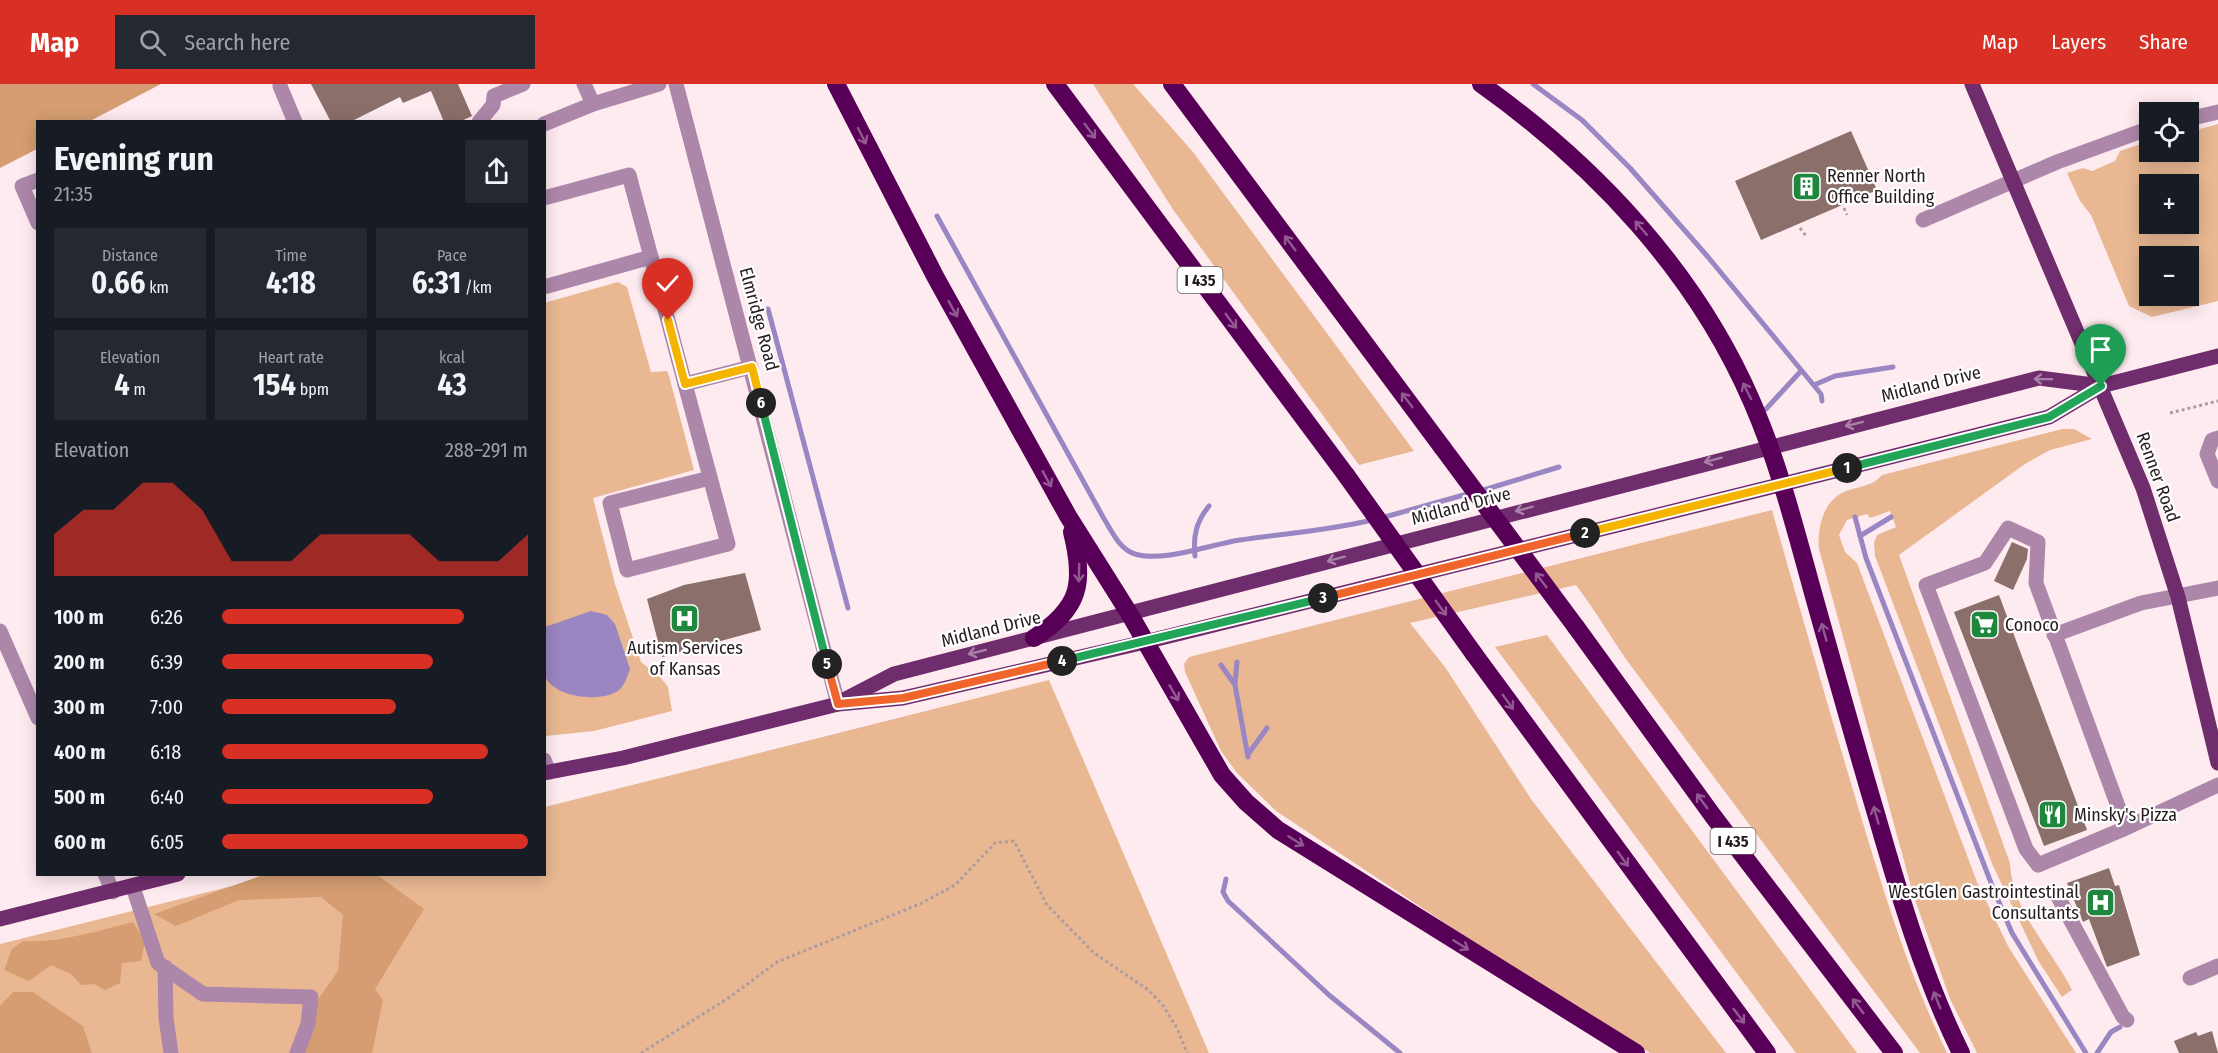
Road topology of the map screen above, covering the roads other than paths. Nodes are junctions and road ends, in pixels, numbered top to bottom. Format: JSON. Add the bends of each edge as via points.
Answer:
{"nodes":[{"id":1,"x":523,"y":84,"type":"edge"},
{"id":2,"x":584,"y":84,"type":"edge"},
{"id":3,"x":658,"y":84,"type":"edge"},
{"id":4,"x":676,"y":84,"type":"edge"},
{"id":5,"x":836,"y":84,"type":"edge"},
{"id":6,"x":1055,"y":84,"type":"edge"},
{"id":7,"x":1172,"y":84,"type":"edge"},
{"id":8,"x":1481,"y":84,"type":"edge"},
{"id":9,"x":1972,"y":84,"type":"edge"},
{"id":10,"x":280,"y":86,"type":"dead end"},
{"id":11,"x":593,"y":104,"type":"junction"},
{"id":12,"x":2218,"y":112,"type":"edge"},
{"id":13,"x":2199,"y":116,"type":"edge"},
{"id":14,"x":294,"y":120,"type":"edge"},
{"id":15,"x":481,"y":120,"type":"edge"},
{"id":16,"x":546,"y":123,"type":"edge"},
{"id":17,"x":2139,"y":131,"type":"edge"},
{"id":18,"x":2013,"y":180,"type":"junction"},
{"id":19,"x":36,"y":181,"type":"edge"},
{"id":20,"x":546,"y":197,"type":"edge"},
{"id":21,"x":36,"y":218,"type":"edge"},
{"id":22,"x":1923,"y":220,"type":"dead end"},
{"id":23,"x":651,"y":257,"type":"junction"},
{"id":24,"x":546,"y":286,"type":"edge"},
{"id":25,"x":2218,"y":356,"type":"edge"},
{"id":26,"x":752,"y":367,"type":"junction"},
{"id":27,"x":685,"y":384,"type":"junction"},
{"id":28,"x":2101,"y":386,"type":"junction"},
{"id":29,"x":2218,"y":438,"type":"edge"},
{"id":30,"x":1769,"y":445,"type":"junction"},
{"id":31,"x":710,"y":478,"type":"junction"},
{"id":32,"x":2218,"y":481,"type":"edge"},
{"id":33,"x":1783,"y":484,"type":"junction"},
{"id":34,"x":1068,"y":516,"type":"junction"},
{"id":35,"x":2218,"y":588,"type":"edge"},
{"id":36,"x":2178,"y":597,"type":"junction"},
{"id":37,"x":1128,"y":613,"type":"junction"},
{"id":38,"x":0,"y":631,"type":"edge"},
{"id":39,"x":2054,"y":635,"type":"junction"},
{"id":40,"x":1034,"y":638,"type":"junction"},
{"id":41,"x":1145,"y":642,"type":"junction"},
{"id":42,"x":838,"y":704,"type":"junction"},
{"id":43,"x":36,"y":713,"type":"edge"},
{"id":44,"x":2218,"y":763,"type":"edge"},
{"id":45,"x":546,"y":769,"type":"edge"},
{"id":46,"x":2218,"y":784,"type":"edge"},
{"id":47,"x":2126,"y":828,"type":"junction"},
{"id":48,"x":106,"y":876,"type":"edge"},
{"id":49,"x":171,"y":876,"type":"edge"},
{"id":50,"x":133,"y":887,"type":"junction"},
{"id":51,"x":112,"y":892,"type":"junction"},
{"id":52,"x":2056,"y":893,"type":"dead end"},
{"id":53,"x":0,"y":919,"type":"edge"},
{"id":54,"x":2218,"y":966,"type":"edge"},
{"id":55,"x":165,"y":967,"type":"junction"},
{"id":56,"x":2190,"y":978,"type":"dead end"},
{"id":57,"x":2127,"y":1020,"type":"dead end"},
{"id":58,"x":171,"y":1053,"type":"edge"},
{"id":59,"x":297,"y":1053,"type":"edge"},
{"id":60,"x":1636,"y":1053,"type":"edge"},
{"id":61,"x":1767,"y":1053,"type":"edge"},
{"id":62,"x":1894,"y":1053,"type":"edge"},
{"id":63,"x":1961,"y":1053,"type":"edge"}],
"edges":[{"from":1,"to":15,"type":"street","via":[[494,96],[493,105]]},
{"from":2,"to":11,"type":"street"},
{"from":3,"to":11,"type":"street"},
{"from":4,"to":26,"type":"street","name":"Elmridge Road"},
{"from":5,"to":34,"type":"highway","one_way":true,"via":[[936,278]]},
{"from":6,"to":61,"type":"highway","number":"I 435","one_way":true,"bridge":true},
{"from":62,"to":7,"type":"highway","number":"I 435","one_way":true,"bridge":true,"via":[[1713,816]]},
{"from":30,"to":8,"type":"highway","one_way":true,"via":[[1726,350],[1647,235],[1611,194],[1542,128]]},
{"from":9,"to":18,"type":"main road","name":"Renner Road"},
{"from":10,"to":14,"type":"street"},
{"from":11,"to":16,"type":"street"},
{"from":12,"to":13,"type":"street"},
{"from":17,"to":18,"type":"street"},
{"from":18,"to":22,"type":"street"},
{"from":18,"to":28,"type":"main road","name":"Renner Road"},
{"from":19,"to":21,"type":"street","via":[[22,186]]},
{"from":20,"to":23,"type":"street","via":[[629,175]]},
{"from":23,"to":24,"type":"street"},
{"from":23,"to":27,"type":"street"},
{"from":25,"to":28,"type":"main road","name":"Midland Drive"},
{"from":26,"to":27,"type":"street"},
{"from":26,"to":42,"type":"street","name":"Elmridge Road"},
{"from":27,"to":31,"type":"street"},
{"from":28,"to":30,"type":"main road","name":"Midland Drive","one_way":true,"via":[[2038,378]]},
{"from":28,"to":33,"type":"main road","name":"Midland Drive","via":[[2049,417]]},
{"from":28,"to":36,"type":"main road","name":"Renner Road","via":[[2143,488]]},
{"from":29,"to":32,"type":"street","via":[[2212,440],[2207,454]]},
{"from":30,"to":33,"type":"highway"},
{"from":30,"to":37,"type":"main road","name":"Midland Drive","one_way":true},
{"from":31,"to":31,"type":"street","via":[[728,544],[627,570],[610,503]]},
{"from":33,"to":41,"type":"main road","name":"Midland Drive"},
{"from":63,"to":33,"type":"highway","one_way":true,"via":[[1938,1002],[1896,881]]},
{"from":34,"to":37,"type":"highway"},
{"from":34,"to":40,"type":"highway","one_way":true,"via":[[1079,561],[1079,585],[1066,611]]},
{"from":35,"to":36,"type":"street"},
{"from":36,"to":39,"type":"street","via":[[2141,603]]},
{"from":36,"to":44,"type":"main road","name":"Renner Road"},
{"from":37,"to":40,"type":"main road","name":"Midland Drive"},
{"from":37,"to":41,"type":"highway"},
{"from":38,"to":43,"type":"street"},
{"from":39,"to":47,"type":"street"},
{"from":39,"to":47,"type":"street","via":[[2036,584],[2038,542],[2008,528],[1985,563],[1926,585],[2026,849],[2038,865]]},
{"from":40,"to":42,"type":"main road","name":"Midland Drive","one_way":true,"via":[[894,674]]},
{"from":41,"to":42,"type":"main road","name":"Midland Drive","via":[[903,698]]},
{"from":41,"to":60,"type":"highway","one_way":true,"via":[[1222,775],[1278,830]]},
{"from":42,"to":45,"type":"main road","name":"Midland Drive","via":[[624,758]]},
{"from":46,"to":47,"type":"street"},
{"from":48,"to":51,"type":"street"},
{"from":49,"to":50,"type":"main road"},
{"from":50,"to":51,"type":"main road"},
{"from":50,"to":55,"type":"street","via":[[158,963]]},
{"from":51,"to":53,"type":"main road"},
{"from":52,"to":57,"type":"street"},
{"from":54,"to":56,"type":"street"},
{"from":55,"to":58,"type":"street"},
{"from":55,"to":59,"type":"street","via":[[203,994],[311,997],[308,1024]]}]}
